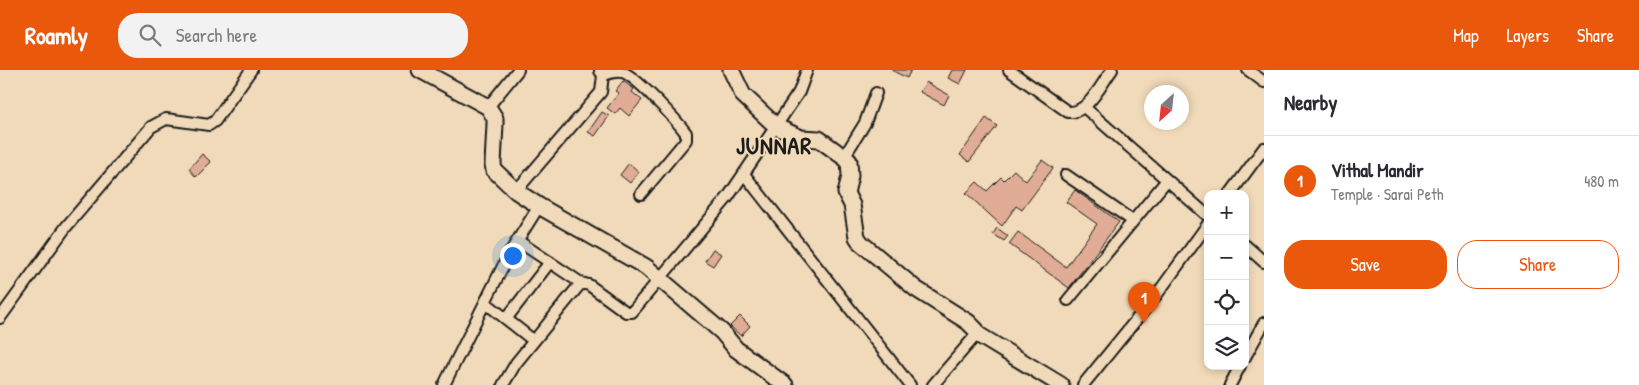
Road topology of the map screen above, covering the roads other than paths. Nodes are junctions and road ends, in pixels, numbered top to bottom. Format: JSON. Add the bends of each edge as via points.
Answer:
{"nodes":[{"id":1,"x":251,"y":70,"type":"edge"},
{"id":2,"x":420,"y":70,"type":"edge"},
{"id":3,"x":518,"y":70,"type":"edge"},
{"id":4,"x":731,"y":70,"type":"edge"},
{"id":5,"x":807,"y":70,"type":"edge"},
{"id":6,"x":1009,"y":70,"type":"edge"},
{"id":7,"x":1112,"y":70,"type":"edge"},
{"id":8,"x":1248,"y":70,"type":"edge"},
{"id":9,"x":601,"y":73,"type":"edge"},
{"id":10,"x":1264,"y":82,"type":"edge"},
{"id":11,"x":876,"y":93,"type":"dead end"},
{"id":12,"x":488,"y":107,"type":"junction"},
{"id":13,"x":1084,"y":107,"type":"junction"},
{"id":14,"x":776,"y":127,"type":"junction"},
{"id":15,"x":1264,"y":148,"type":"edge"},
{"id":16,"x":844,"y":157,"type":"junction"},
{"id":17,"x":744,"y":174,"type":"junction"},
{"id":18,"x":1066,"y":174,"type":"dead end"},
{"id":19,"x":1167,"y":180,"type":"junction"},
{"id":20,"x":1233,"y":190,"type":"edge"},
{"id":21,"x":516,"y":191,"type":"junction"},
{"id":22,"x":641,"y":194,"type":"dead end"},
{"id":23,"x":539,"y":206,"type":"junction"},
{"id":24,"x":1204,"y":212,"type":"edge"},
{"id":25,"x":1133,"y":221,"type":"junction"},
{"id":26,"x":1204,"y":230,"type":"edge"},
{"id":27,"x":518,"y":241,"type":"junction"},
{"id":28,"x":1249,"y":249,"type":"edge"},
{"id":29,"x":550,"y":262,"type":"junction"},
{"id":30,"x":1264,"y":262,"type":"edge"},
{"id":31,"x":659,"y":278,"type":"junction"},
{"id":32,"x":581,"y":283,"type":"junction"},
{"id":33,"x":1068,"y":300,"type":"dead end"},
{"id":34,"x":486,"y":304,"type":"junction"},
{"id":35,"x":0,"y":318,"type":"edge"},
{"id":36,"x":506,"y":319,"type":"junction"},
{"id":37,"x":1264,"y":323,"type":"edge"},
{"id":38,"x":977,"y":334,"type":"junction"},
{"id":39,"x":534,"y":341,"type":"junction"},
{"id":40,"x":1249,"y":350,"type":"edge"},
{"id":41,"x":1238,"y":370,"type":"edge"},
{"id":42,"x":444,"y":385,"type":"edge"},
{"id":43,"x":503,"y":385,"type":"edge"},
{"id":44,"x":785,"y":385,"type":"edge"},
{"id":45,"x":910,"y":385,"type":"edge"},
{"id":46,"x":933,"y":385,"type":"edge"},
{"id":47,"x":1061,"y":385,"type":"edge"},
{"id":48,"x":1083,"y":385,"type":"edge"},
{"id":49,"x":1230,"y":385,"type":"edge"}],
"edges":[{"from":1,"to":35,"type":"street","via":[[215,121],[208,125],[166,119],[151,127],[66,227]]},
{"from":2,"to":12,"type":"street"},
{"from":3,"to":12,"type":"street"},
{"from":4,"to":14,"type":"street","via":[[743,95]]},
{"from":5,"to":14,"type":"street","via":[[799,92]]},
{"from":6,"to":13,"type":"street","via":[[1068,112],[1076,113]]},
{"from":7,"to":13,"type":"street"},
{"from":8,"to":10,"type":"street"},
{"from":9,"to":21,"type":"street","via":[[601,92]]},
{"from":9,"to":22,"type":"street","via":[[624,72],[636,80],[686,133],[686,140]]},
{"from":11,"to":16,"type":"street","via":[[865,123]]},
{"from":12,"to":21,"type":"street","via":[[494,118],[494,170]]},
{"from":13,"to":19,"type":"street"},
{"from":14,"to":16,"type":"street","via":[[801,138],[819,138]]},
{"from":14,"to":17,"type":"street"},
{"from":15,"to":20,"type":"street"},
{"from":16,"to":38,"type":"street","via":[[850,167],[846,193],[861,243],[916,289],[968,322]]},
{"from":17,"to":31,"type":"street"},
{"from":17,"to":45,"type":"street"},
{"from":18,"to":25,"type":"street"},
{"from":19,"to":24,"type":"street"},
{"from":19,"to":25,"type":"street"},
{"from":21,"to":23,"type":"street"},
{"from":23,"to":27,"type":"street"},
{"from":23,"to":31,"type":"street","via":[[646,267]]},
{"from":25,"to":33,"type":"street"},
{"from":26,"to":48,"type":"street","via":[[1158,293]]},
{"from":27,"to":29,"type":"street"},
{"from":27,"to":34,"type":"street"},
{"from":28,"to":30,"type":"street"},
{"from":29,"to":32,"type":"street"},
{"from":29,"to":36,"type":"street"},
{"from":31,"to":32,"type":"street","via":[[632,312],[626,312],[589,285]]},
{"from":31,"to":44,"type":"street","via":[[722,332],[736,349]]},
{"from":32,"to":39,"type":"street"},
{"from":34,"to":36,"type":"street"},
{"from":34,"to":42,"type":"street"},
{"from":36,"to":39,"type":"street"},
{"from":37,"to":40,"type":"street"},
{"from":38,"to":46,"type":"street"},
{"from":38,"to":47,"type":"street"},
{"from":39,"to":43,"type":"street"},
{"from":41,"to":49,"type":"street"}]}
